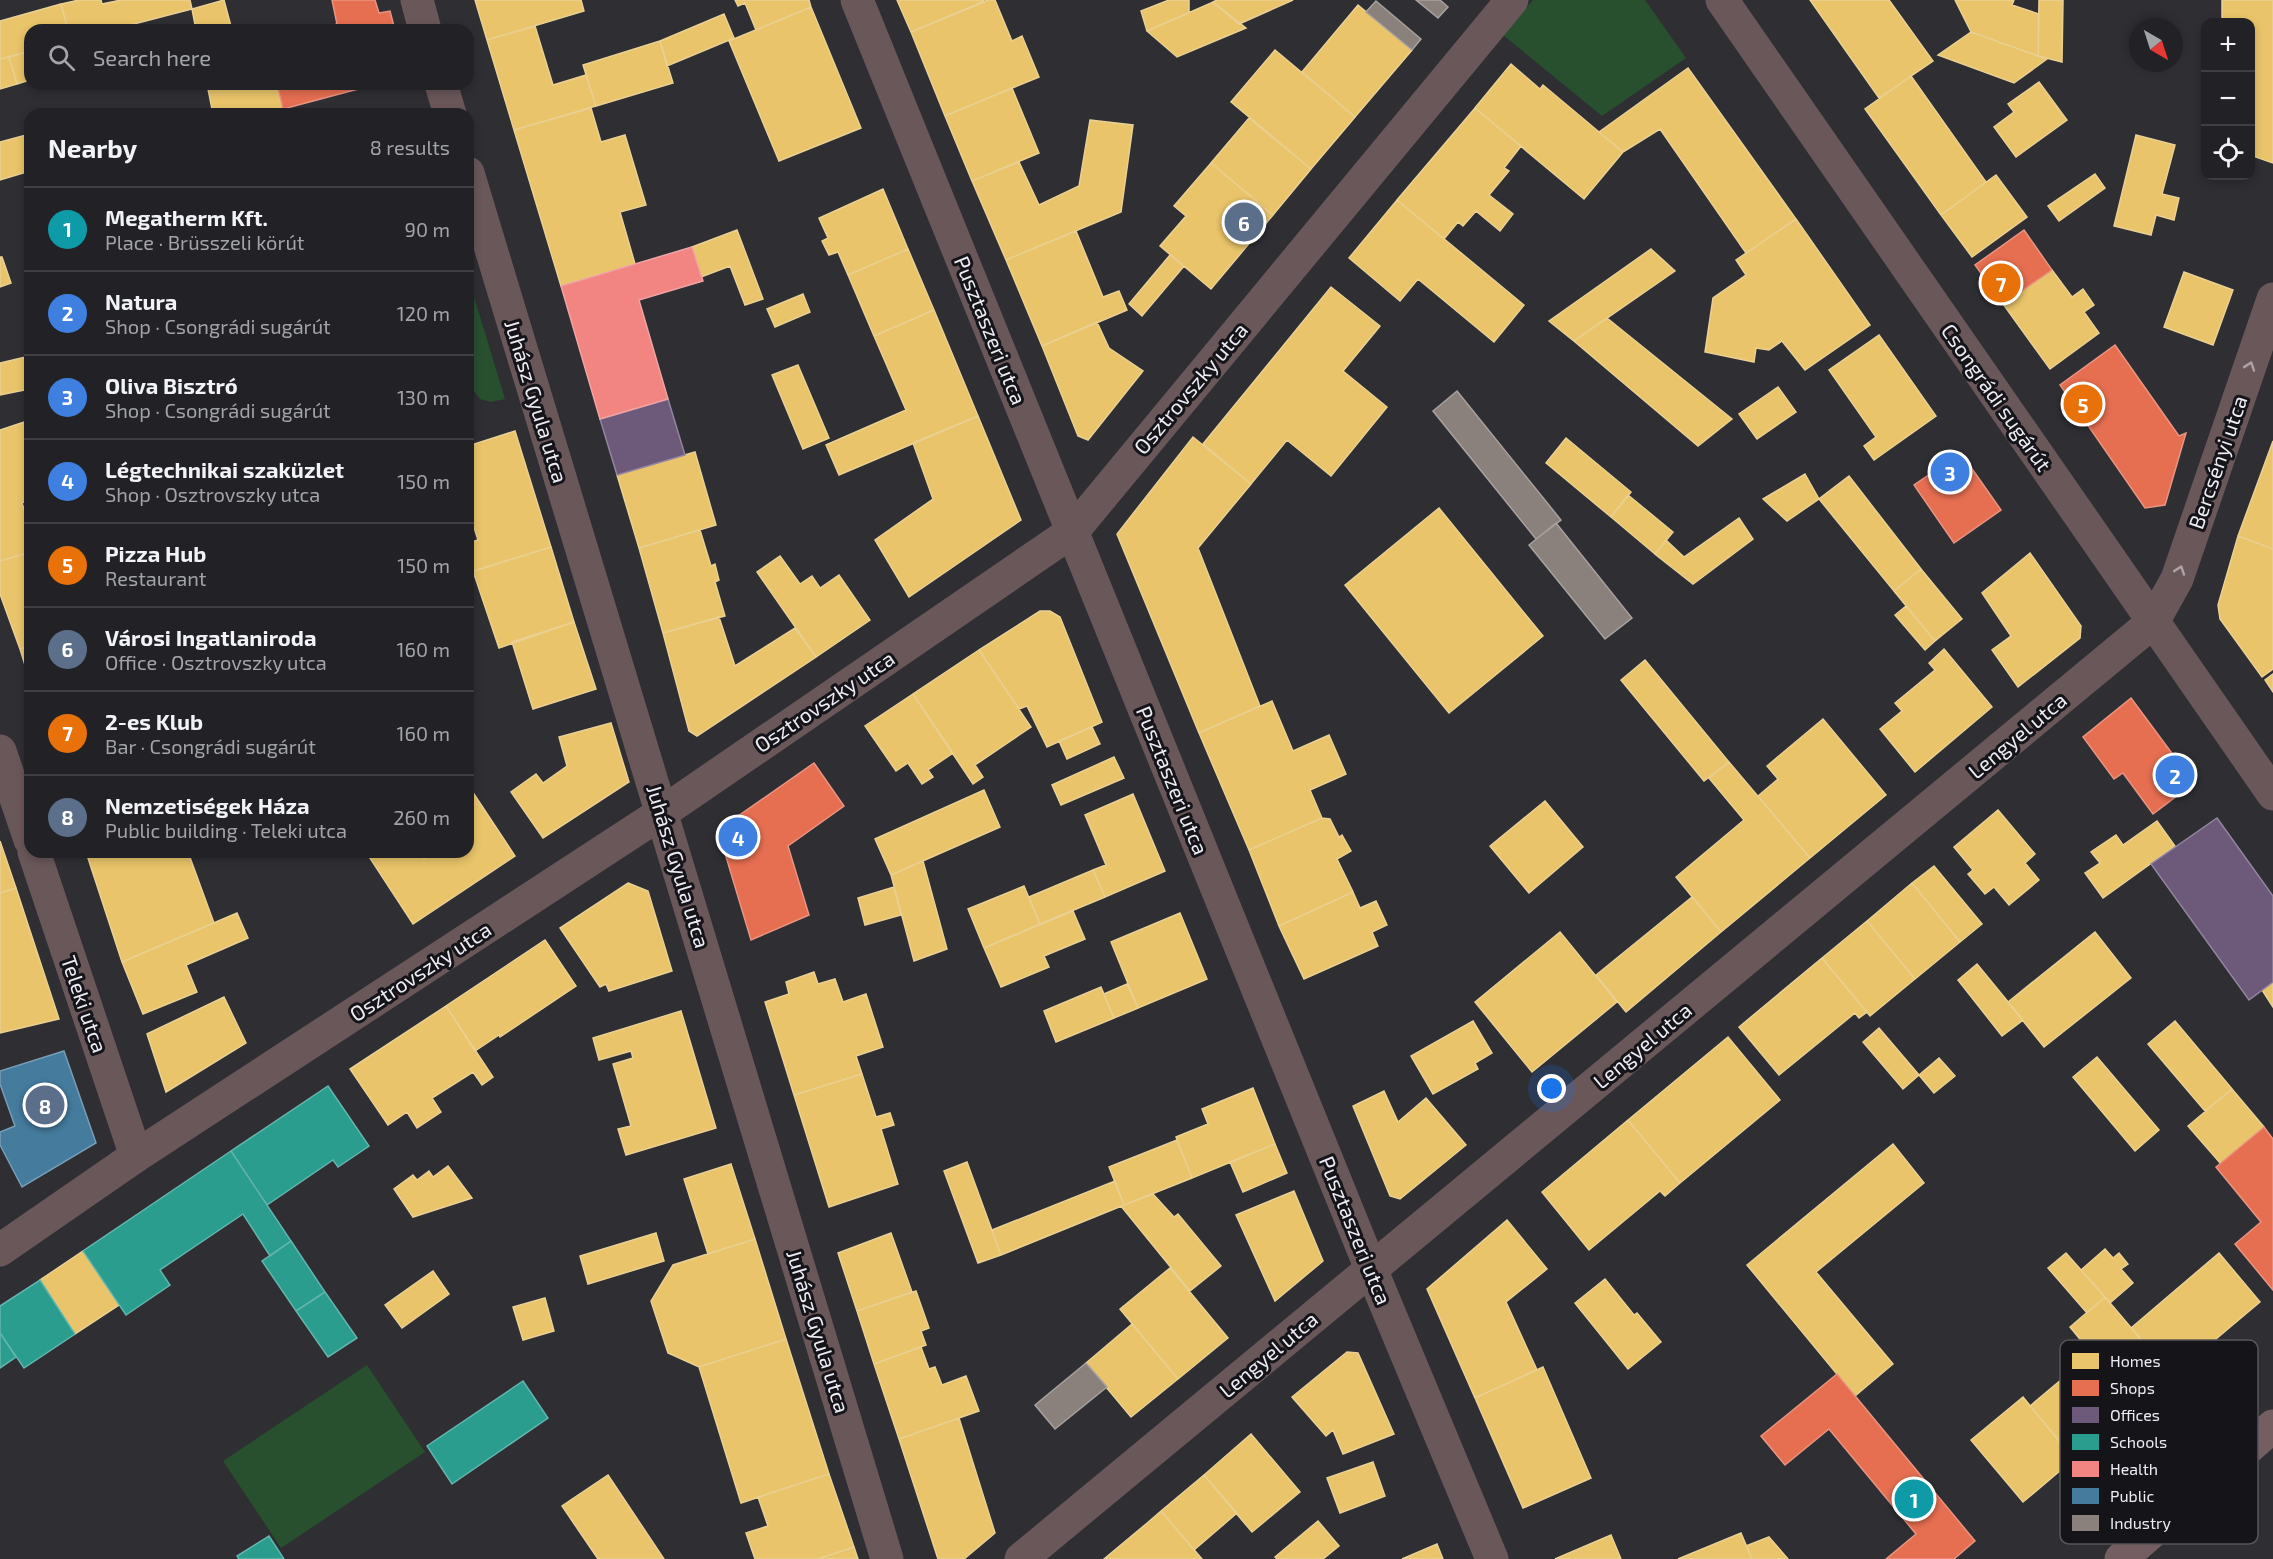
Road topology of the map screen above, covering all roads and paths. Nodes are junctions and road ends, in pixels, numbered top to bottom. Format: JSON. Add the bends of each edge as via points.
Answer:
{"nodes":[{"id":1,"x":417,"y":0,"type":"edge"},
{"id":2,"x":857,"y":0,"type":"edge"},
{"id":3,"x":1512,"y":0,"type":"edge"},
{"id":4,"x":1722,"y":0,"type":"edge"},
{"id":5,"x":423,"y":24,"type":"edge"},
{"id":6,"x":443,"y":90,"type":"edge"},
{"id":7,"x":448,"y":108,"type":"edge"},
{"id":8,"x":474,"y":193,"type":"edge"},
{"id":9,"x":2273,"y":299,"type":"edge"},
{"id":10,"x":1073,"y":531,"type":"junction"},
{"id":11,"x":2153,"y":622,"type":"junction"},
{"id":12,"x":0,"y":751,"type":"edge"},
{"id":13,"x":2273,"y":794,"type":"edge"},
{"id":14,"x":663,"y":812,"type":"junction"},
{"id":15,"x":24,"y":822,"type":"edge"},
{"id":16,"x":36,"y":858,"type":"edge"},
{"id":17,"x":136,"y":1156,"type":"junction"},
{"id":18,"x":0,"y":1250,"type":"edge"},
{"id":19,"x":1371,"y":1269,"type":"junction"},
{"id":20,"x":2273,"y":1426,"type":"edge"},
{"id":21,"x":2258,"y":1439,"type":"edge"},
{"id":22,"x":2138,"y":1544,"type":"edge"},
{"id":23,"x":887,"y":1559,"type":"edge"},
{"id":24,"x":1021,"y":1559,"type":"edge"},
{"id":25,"x":1492,"y":1559,"type":"edge"},
{"id":26,"x":2121,"y":1559,"type":"edge"}],
"edges":[{"from":1,"to":5,"type":"street"},
{"from":2,"to":10,"type":"street","name":"Pusztaszeri utca"},
{"from":3,"to":10,"type":"street","name":"Osztrovszky utca"},
{"from":4,"to":11,"type":"street","name":"Csongrádi sugárút"},
{"from":6,"to":7,"type":"street"},
{"from":8,"to":14,"type":"street","name":"Juhász Gyula utca"},
{"from":11,"to":9,"type":"street","name":"Bercsényi utca","one_way":true,"via":[[2177,579]]},
{"from":10,"to":14,"type":"street","name":"Osztrovszky utca"},
{"from":10,"to":19,"type":"street","name":"Pusztaszeri utca"},
{"from":11,"to":13,"type":"street","name":"Csongrádi sugárút"},
{"from":11,"to":19,"type":"street","name":"Lengyel utca"},
{"from":12,"to":15,"type":"street"},
{"from":14,"to":17,"type":"street","name":"Osztrovszky utca"},
{"from":14,"to":23,"type":"street","name":"Juhász Gyula utca"},
{"from":16,"to":17,"type":"street","name":"Teleki utca"},
{"from":17,"to":18,"type":"street","name":"Osztrovszky utca"},
{"from":19,"to":24,"type":"street","name":"Lengyel utca"},
{"from":19,"to":25,"type":"street","name":"Pusztaszeri utca"},
{"from":20,"to":21,"type":"main road"},
{"from":22,"to":26,"type":"main road"}]}
